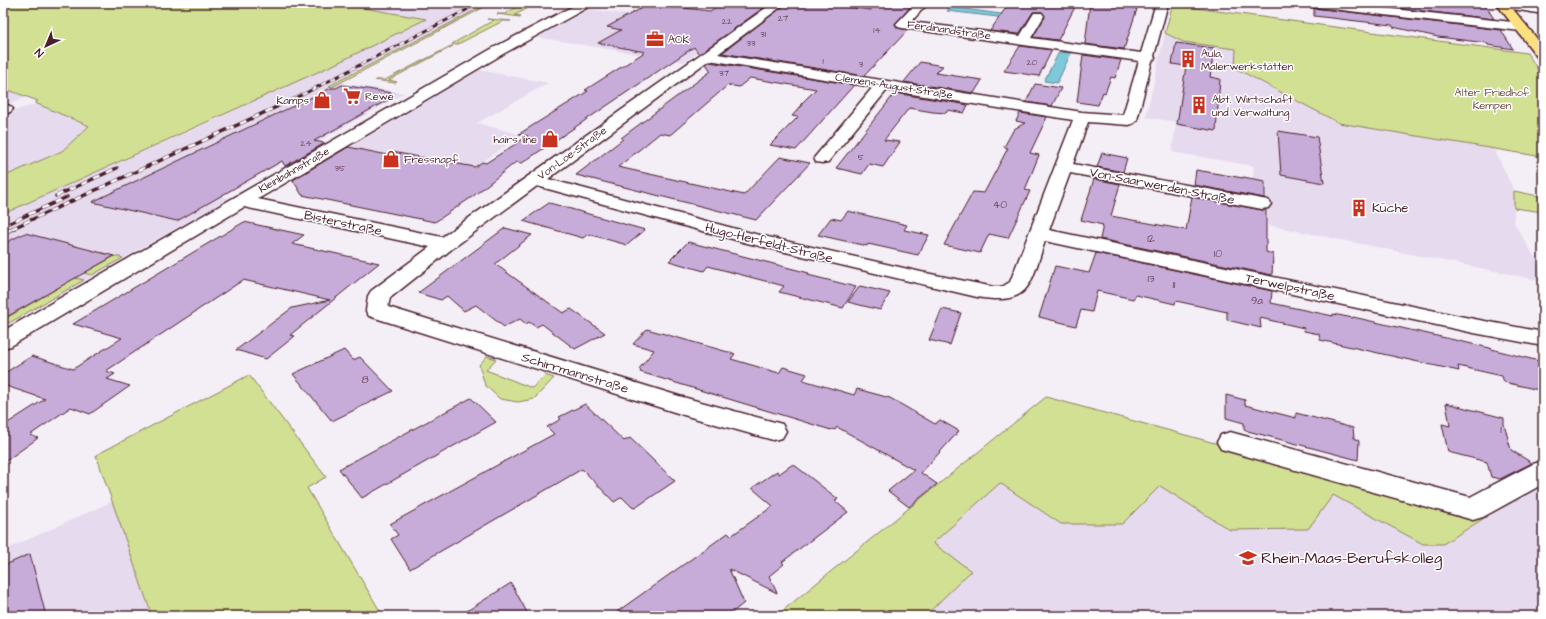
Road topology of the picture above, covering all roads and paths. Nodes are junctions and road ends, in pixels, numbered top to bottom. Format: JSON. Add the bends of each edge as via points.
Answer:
{"nodes":[{"id":1,"x":588,"y":3,"type":"edge"},
{"id":2,"x":780,"y":3,"type":"edge"},
{"id":3,"x":922,"y":3,"type":"edge"},
{"id":4,"x":1162,"y":3,"type":"edge"},
{"id":5,"x":1307,"y":3,"type":"edge"},
{"id":6,"x":1503,"y":4,"type":"edge"},
{"id":7,"x":1543,"y":11,"type":"edge"},
{"id":8,"x":1038,"y":16,"type":"dead end"},
{"id":9,"x":1521,"y":27,"type":"junction"},
{"id":10,"x":1024,"y":40,"type":"junction"},
{"id":11,"x":1543,"y":55,"type":"edge"},
{"id":12,"x":706,"y":56,"type":"junction"},
{"id":13,"x":1148,"y":58,"type":"junction"},
{"id":14,"x":883,"y":85,"type":"junction"},
{"id":15,"x":1082,"y":117,"type":"junction"},
{"id":16,"x":822,"y":158,"type":"dead end"},
{"id":17,"x":1063,"y":167,"type":"junction"},
{"id":18,"x":534,"y":180,"type":"junction"},
{"id":19,"x":240,"y":201,"type":"junction"},
{"id":20,"x":1262,"y":204,"type":"dead end"},
{"id":21,"x":1038,"y":234,"type":"junction"},
{"id":22,"x":446,"y":244,"type":"junction"},
{"id":23,"x":377,"y":311,"type":"joint"},
{"id":24,"x":1543,"y":339,"type":"edge"},
{"id":25,"x":3,"y":341,"type":"edge"},
{"id":26,"x":773,"y":431,"type":"dead end"},
{"id":27,"x":1230,"y":442,"type":"dead end"},
{"id":28,"x":1543,"y":471,"type":"edge"}],
"edges":[{"from":1,"to":19,"type":"street","name":"Kleinbahnstraße","via":[[507,45]]},
{"from":2,"to":12,"type":"street","name":"Von-Loe-Straße"},
{"from":3,"to":10,"type":"street","name":"Ferdinandstraße","via":[[902,24]]},
{"from":4,"to":13,"type":"street"},
{"from":5,"to":9,"type":"street"},
{"from":6,"to":7,"type":"street"},
{"from":6,"to":9,"type":"main road"},
{"from":8,"to":10,"type":"street"},
{"from":9,"to":11,"type":"main road"},
{"from":10,"to":13,"type":"street","name":"Ferdinandstraße"},
{"from":12,"to":14,"type":"street","name":"Clemens-August-Straße"},
{"from":12,"to":18,"type":"street","name":"Von-Loe-Straße"},
{"from":13,"to":15,"type":"street","via":[[1129,120]]},
{"from":14,"to":15,"type":"street","name":"Clemens-August-Straße"},
{"from":14,"to":16,"type":"street"},
{"from":15,"to":17,"type":"street"},
{"from":17,"to":20,"type":"street","name":"Von-Saarwerden-Straße"},
{"from":17,"to":21,"type":"street"},
{"from":18,"to":21,"type":"street","name":"Hugo-Herfeldt-Straße","via":[[801,251],[995,294],[1007,294],[1019,285]]},
{"from":18,"to":22,"type":"street","name":"Von-Loe-Straße"},
{"from":19,"to":22,"type":"street","name":"Bisterstraße"},
{"from":19,"to":25,"type":"street","name":"Kleinbahnstraße"},
{"from":21,"to":24,"type":"street","name":"Terwelpstraße"},
{"from":22,"to":23,"type":"street","name":"Von-Loe-Straße","via":[[379,296]]},
{"from":23,"to":26,"type":"street","name":"Schirrmannstraße","via":[[727,420]]},
{"from":27,"to":28,"type":"street","via":[[1473,509]]}]}
